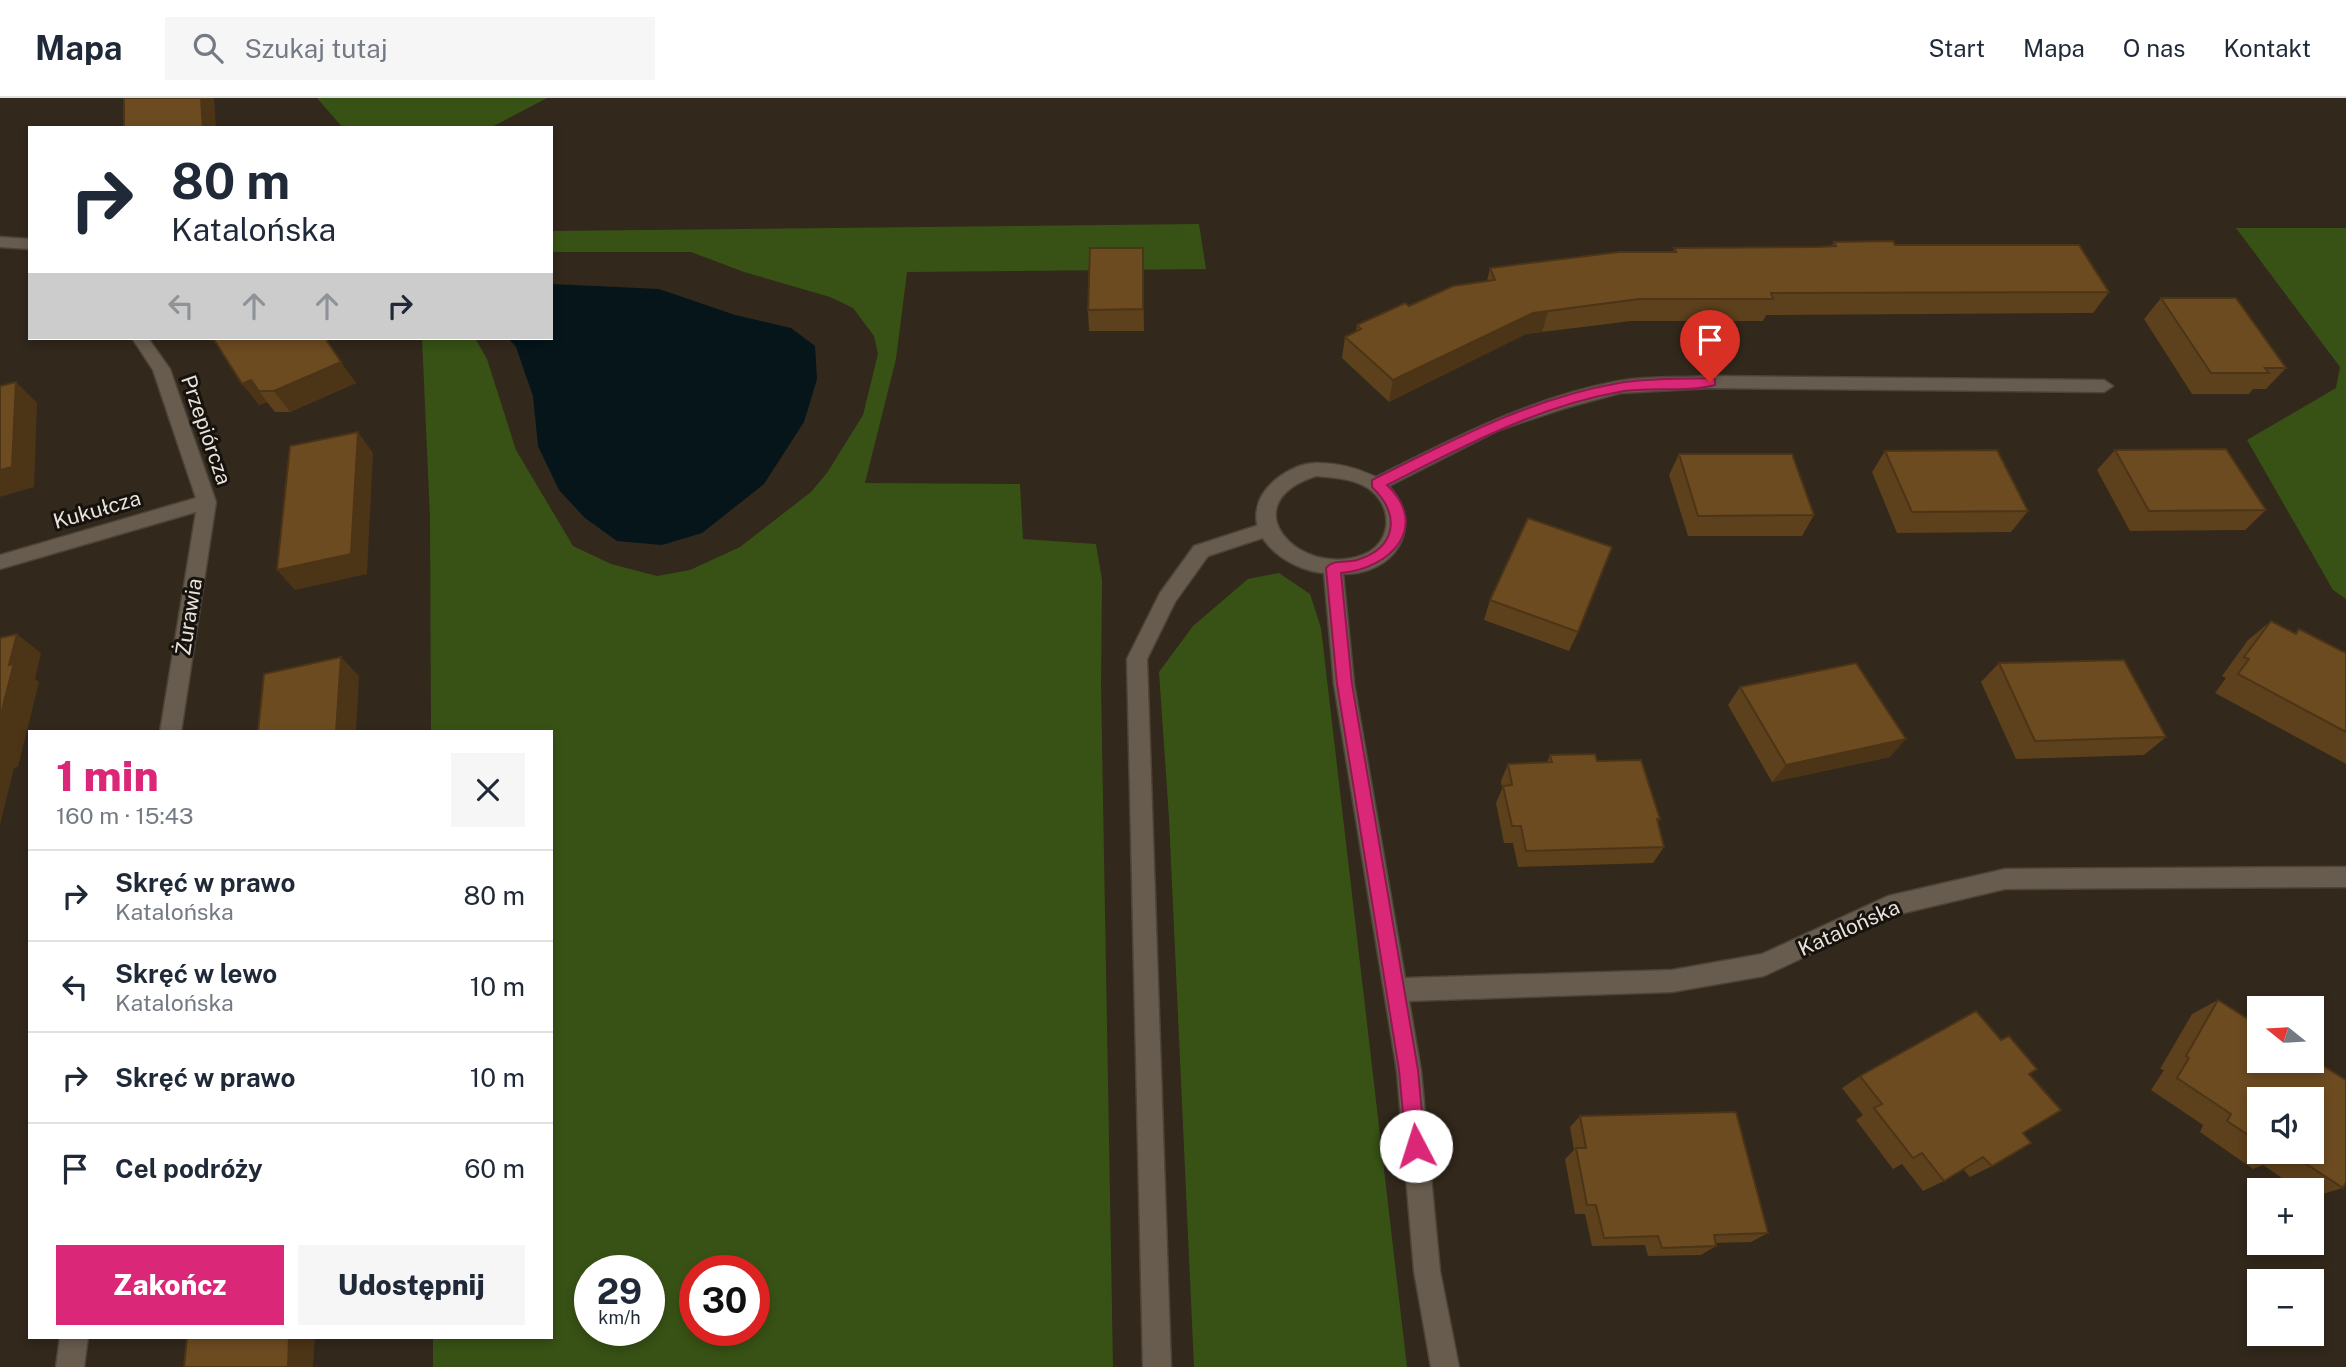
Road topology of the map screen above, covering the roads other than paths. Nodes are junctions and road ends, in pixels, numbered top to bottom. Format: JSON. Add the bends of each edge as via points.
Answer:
{"nodes":[{"id":1,"x":0,"y":242,"type":"edge"},
{"id":2,"x":28,"y":244,"type":"edge"},
{"id":3,"x":141,"y":340,"type":"edge"},
{"id":4,"x":2104,"y":386,"type":"dead end"},
{"id":5,"x":1377,"y":484,"type":"junction"},
{"id":6,"x":207,"y":502,"type":"junction"},
{"id":7,"x":1268,"y":529,"type":"junction"},
{"id":8,"x":0,"y":562,"type":"edge"},
{"id":9,"x":1333,"y":568,"type":"junction"},
{"id":10,"x":170,"y":730,"type":"edge"},
{"id":11,"x":2346,"y":877,"type":"edge"},
{"id":12,"x":1395,"y":990,"type":"junction"},
{"id":13,"x":74,"y":1339,"type":"edge"},
{"id":14,"x":70,"y":1367,"type":"edge"},
{"id":15,"x":1157,"y":1367,"type":"edge"},
{"id":16,"x":1445,"y":1367,"type":"edge"}],
"edges":[{"from":1,"to":2,"type":"street"},
{"from":3,"to":6,"type":"street","name":"Przepiórcza","via":[[160,369]]},
{"from":4,"to":5,"type":"street","via":[[1710,382],[1620,387],[1493,426]]},
{"from":5,"to":7,"type":"street","via":[[1338,469],[1295,474],[1269,498],[1265,513]]},
{"from":5,"to":9,"type":"street","via":[[1399,513],[1398,530],[1376,558]]},
{"from":6,"to":8,"type":"street","name":"Kukułcza"},
{"from":6,"to":10,"type":"street","name":"Żurawia"},
{"from":7,"to":9,"type":"street","via":[[1292,556]]},
{"from":7,"to":15,"type":"street","via":[[1201,551],[1167,597],[1137,659]]},
{"from":9,"to":12,"type":"street","via":[[1344,684]]},
{"from":11,"to":12,"type":"street","name":"Katalońska","via":[[2005,879],[1888,906],[1764,965],[1672,981]]},
{"from":12,"to":16,"type":"street","via":[[1409,1070],[1427,1271]]},
{"from":13,"to":14,"type":"street"}]}
